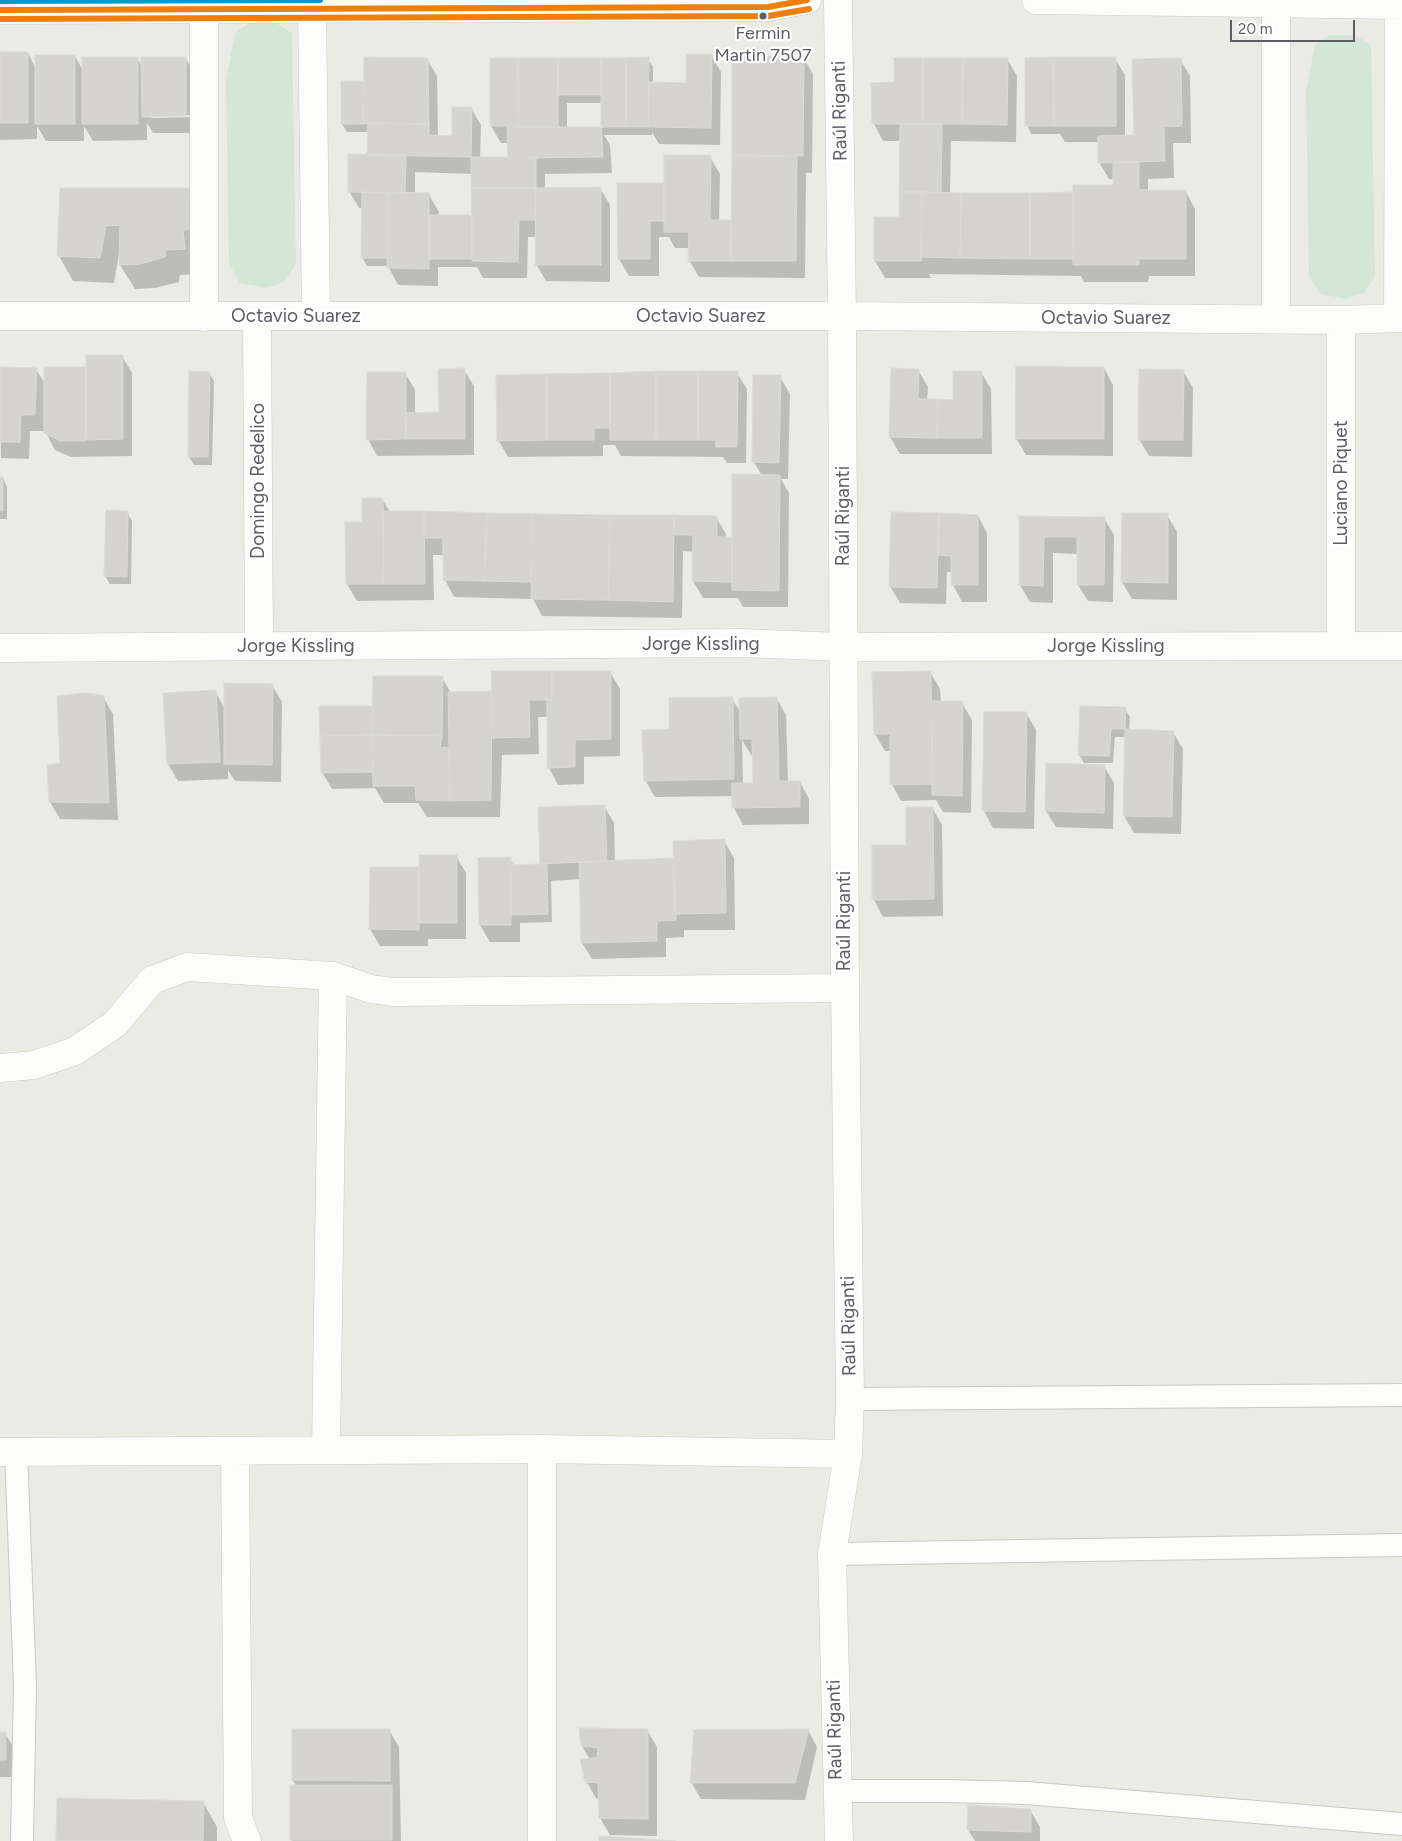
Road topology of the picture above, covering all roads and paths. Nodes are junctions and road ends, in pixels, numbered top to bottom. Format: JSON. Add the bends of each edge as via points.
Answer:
{"nodes":[{"id":1,"x":807,"y":0,"type":"edge"},
{"id":2,"x":838,"y":0,"type":"edge"},
{"id":3,"x":1036,"y":0,"type":"edge"},
{"id":4,"x":1276,"y":3,"type":"junction"},
{"id":5,"x":1400,"y":5,"type":"edge"},
{"id":6,"x":312,"y":8,"type":"junction"},
{"id":7,"x":0,"y":10,"type":"edge"},
{"id":8,"x":204,"y":10,"type":"junction"},
{"id":9,"x":0,"y":316,"type":"edge"},
{"id":10,"x":316,"y":316,"type":"junction"},
{"id":11,"x":842,"y":316,"type":"junction"},
{"id":12,"x":204,"y":317,"type":"junction"},
{"id":13,"x":257,"y":317,"type":"junction"},
{"id":14,"x":1400,"y":318,"type":"edge"},
{"id":15,"x":1276,"y":319,"type":"junction"},
{"id":16,"x":1341,"y":320,"type":"junction"},
{"id":17,"x":259,"y":646,"type":"junction"},
{"id":18,"x":1341,"y":646,"type":"junction"},
{"id":19,"x":1402,"y":646,"type":"edge"},
{"id":20,"x":843,"y":647,"type":"junction"},
{"id":21,"x":0,"y":648,"type":"edge"},
{"id":22,"x":333,"y":976,"type":"junction"},
{"id":23,"x":845,"y":988,"type":"junction"},
{"id":24,"x":0,"y":1068,"type":"edge"},
{"id":25,"x":1402,"y":1395,"type":"edge"},
{"id":26,"x":850,"y":1398,"type":"junction"},
{"id":27,"x":542,"y":1448,"type":"junction"},
{"id":28,"x":326,"y":1450,"type":"junction"},
{"id":29,"x":235,"y":1451,"type":"junction"},
{"id":30,"x":8,"y":1452,"type":"edge"},
{"id":31,"x":848,"y":1454,"type":"junction"},
{"id":32,"x":1402,"y":1545,"type":"edge"},
{"id":33,"x":832,"y":1554,"type":"junction"},
{"id":34,"x":836,"y":1790,"type":"junction"},
{"id":35,"x":1402,"y":1824,"type":"edge"},
{"id":36,"x":22,"y":1841,"type":"edge"},
{"id":37,"x":247,"y":1841,"type":"edge"},
{"id":38,"x":542,"y":1841,"type":"edge"},
{"id":39,"x":839,"y":1841,"type":"edge"}],
"edges":[{"from":1,"to":6,"type":"street","via":[[768,7]]},
{"from":2,"to":11,"type":"street","name":"Raúl Riganti"},
{"from":3,"to":4,"type":"street"},
{"from":4,"to":5,"type":"street"},
{"from":4,"to":15,"type":"street"},
{"from":5,"to":14,"type":"street"},
{"from":6,"to":8,"type":"street"},
{"from":6,"to":10,"type":"street"},
{"from":7,"to":8,"type":"street"},
{"from":8,"to":12,"type":"street"},
{"from":9,"to":12,"type":"street","name":"Octavio Suarez"},
{"from":10,"to":11,"type":"street","name":"Octavio Suarez"},
{"from":10,"to":13,"type":"street","name":"Octavio Suarez"},
{"from":11,"to":15,"type":"street","name":"Octavio Suarez"},
{"from":11,"to":20,"type":"street","name":"Raúl Riganti"},
{"from":12,"to":13,"type":"street","name":"Octavio Suarez"},
{"from":13,"to":17,"type":"street","name":"Domingo Redelico"},
{"from":14,"to":16,"type":"street","name":"Octavio Suarez"},
{"from":15,"to":16,"type":"street","name":"Octavio Suarez"},
{"from":16,"to":18,"type":"street","name":"Luciano Piquet"},
{"from":17,"to":20,"type":"street","name":"Jorge Kissling","via":[[741,643]]},
{"from":17,"to":21,"type":"street","name":"Jorge Kissling"},
{"from":18,"to":19,"type":"street","name":"Jorge Kissling"},
{"from":18,"to":20,"type":"street","name":"Jorge Kissling"},
{"from":20,"to":23,"type":"street","name":"Raúl Riganti"},
{"from":22,"to":23,"type":"street","via":[[371,989],[394,992]]},
{"from":22,"to":24,"type":"street","via":[[187,967],[152,980],[115,1024],[75,1051],[34,1065]]},
{"from":22,"to":28,"type":"street"},
{"from":23,"to":26,"type":"street","name":"Raúl Riganti"},
{"from":25,"to":26,"type":"lane"},
{"from":26,"to":31,"type":"street","name":"Raúl Riganti"},
{"from":27,"to":28,"type":"street"},
{"from":27,"to":31,"type":"street"},
{"from":27,"to":38,"type":"street"},
{"from":28,"to":29,"type":"street"},
{"from":29,"to":30,"type":"street"},
{"from":29,"to":37,"type":"street","via":[[238,1818]]},
{"from":30,"to":36,"type":"lane","via":[[25,1685]]},
{"from":31,"to":33,"type":"street","name":"Raúl Riganti"},
{"from":32,"to":33,"type":"lane"},
{"from":33,"to":34,"type":"street","name":"Raúl Riganti"},
{"from":34,"to":35,"type":"lane","via":[[1026,1794]]},
{"from":34,"to":39,"type":"street","name":"Raúl Riganti"}]}
